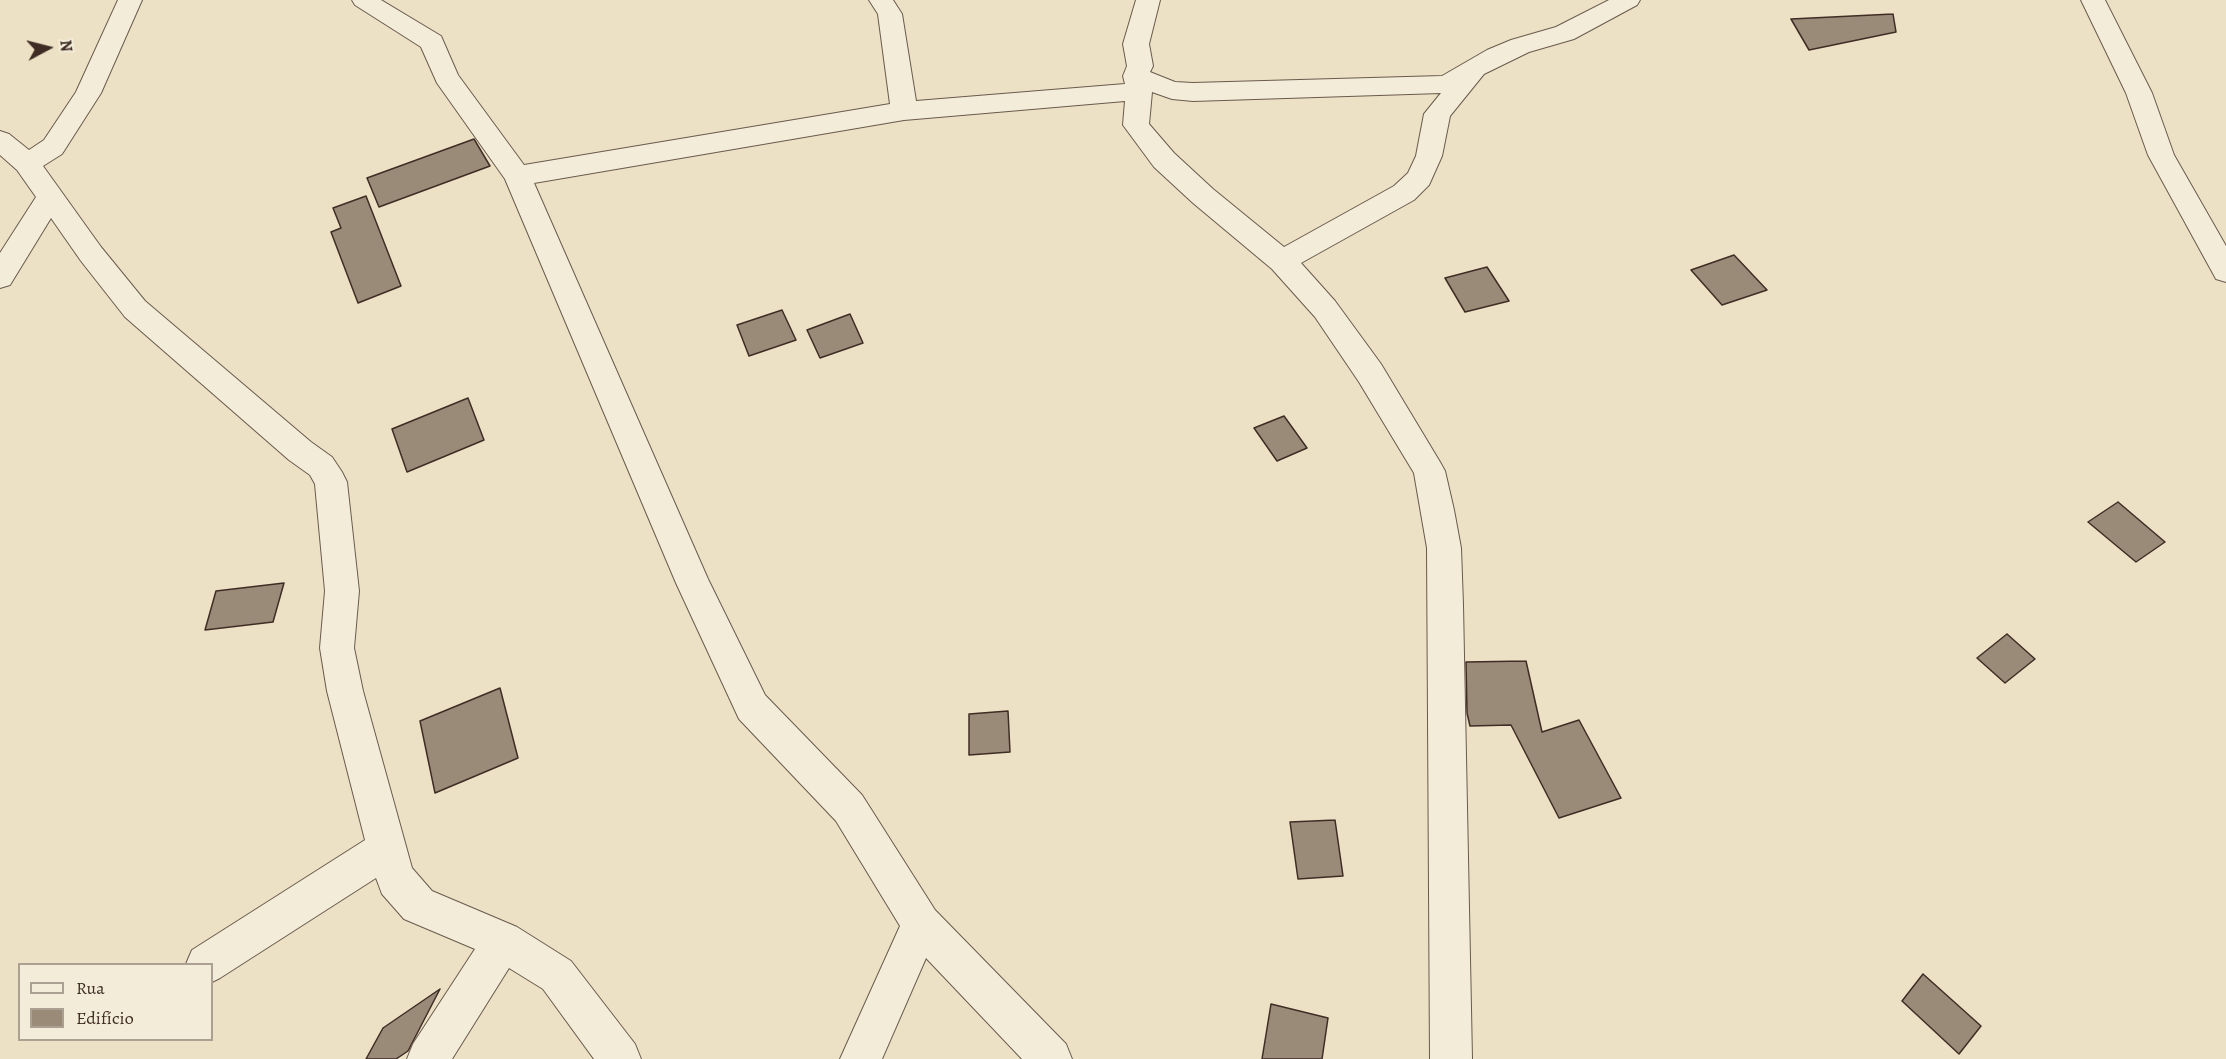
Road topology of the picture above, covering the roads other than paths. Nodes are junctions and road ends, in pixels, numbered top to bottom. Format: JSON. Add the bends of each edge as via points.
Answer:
{"nodes":[{"id":1,"x":130,"y":0,"type":"edge"},
{"id":2,"x":364,"y":0,"type":"edge"},
{"id":3,"x":881,"y":0,"type":"edge"},
{"id":4,"x":1148,"y":0,"type":"edge"},
{"id":5,"x":1628,"y":0,"type":"edge"},
{"id":6,"x":2093,"y":0,"type":"edge"},
{"id":7,"x":1478,"y":66,"type":"junction"},
{"id":8,"x":1137,"y":83,"type":"junction"},
{"id":9,"x":904,"y":111,"type":"junction"},
{"id":10,"x":0,"y":140,"type":"edge"},
{"id":11,"x":27,"y":163,"type":"junction"},
{"id":12,"x":517,"y":176,"type":"junction"},
{"id":13,"x":50,"y":197,"type":"junction"},
{"id":14,"x":1282,"y":261,"type":"junction"},
{"id":15,"x":2225,"y":266,"type":"edge"},
{"id":16,"x":0,"y":277,"type":"edge"},
{"id":17,"x":386,"y":849,"type":"junction"},
{"id":18,"x":921,"y":924,"type":"junction"},
{"id":19,"x":503,"y":941,"type":"junction"},
{"id":20,"x":208,"y":963,"type":"edge"},
{"id":21,"x":428,"y":1059,"type":"edge"},
{"id":22,"x":620,"y":1059,"type":"edge"},
{"id":23,"x":861,"y":1059,"type":"edge"},
{"id":24,"x":1051,"y":1059,"type":"edge"},
{"id":25,"x":1451,"y":1059,"type":"edge"}],
"edges":[{"from":1,"to":11,"type":"street","via":[[88,93],[53,147]]},
{"from":2,"to":12,"type":"street","via":[[432,42],[446,77]]},
{"from":3,"to":9,"type":"street","via":[[890,14]]},
{"from":4,"to":8,"type":"street","via":[[1136,44],[1140,66]]},
{"from":5,"to":7,"type":"street","via":[[1565,33],[1520,46]]},
{"from":6,"to":15,"type":"street","via":[[2139,93],[2161,155]]},
{"from":7,"to":8,"type":"street","via":[[1447,84],[1193,92]]},
{"from":7,"to":14,"type":"street","via":[[1437,114],[1429,156],[1419,178],[1404,193]]},
{"from":8,"to":9,"type":"street"},
{"from":8,"to":14,"type":"street","via":[[1137,124],[1164,160]]},
{"from":9,"to":12,"type":"street"},
{"from":10,"to":11,"type":"street"},
{"from":11,"to":13,"type":"street"},
{"from":12,"to":18,"type":"street","via":[[693,583],[752,707],[849,808]]},
{"from":13,"to":16,"type":"street"},
{"from":13,"to":17,"type":"street","via":[[135,309],[321,466],[331,482],[342,591],[337,648]]},
{"from":14,"to":25,"type":"street","via":[[1324,309],[1370,373],[1429,471],[1438,510],[1446,605]]},
{"from":17,"to":19,"type":"street","via":[[396,880],[418,905]]},
{"from":17,"to":20,"type":"street"},
{"from":18,"to":23,"type":"street"},
{"from":18,"to":24,"type":"street"},
{"from":19,"to":21,"type":"street"},
{"from":19,"to":22,"type":"street","via":[[557,975]]}]}
